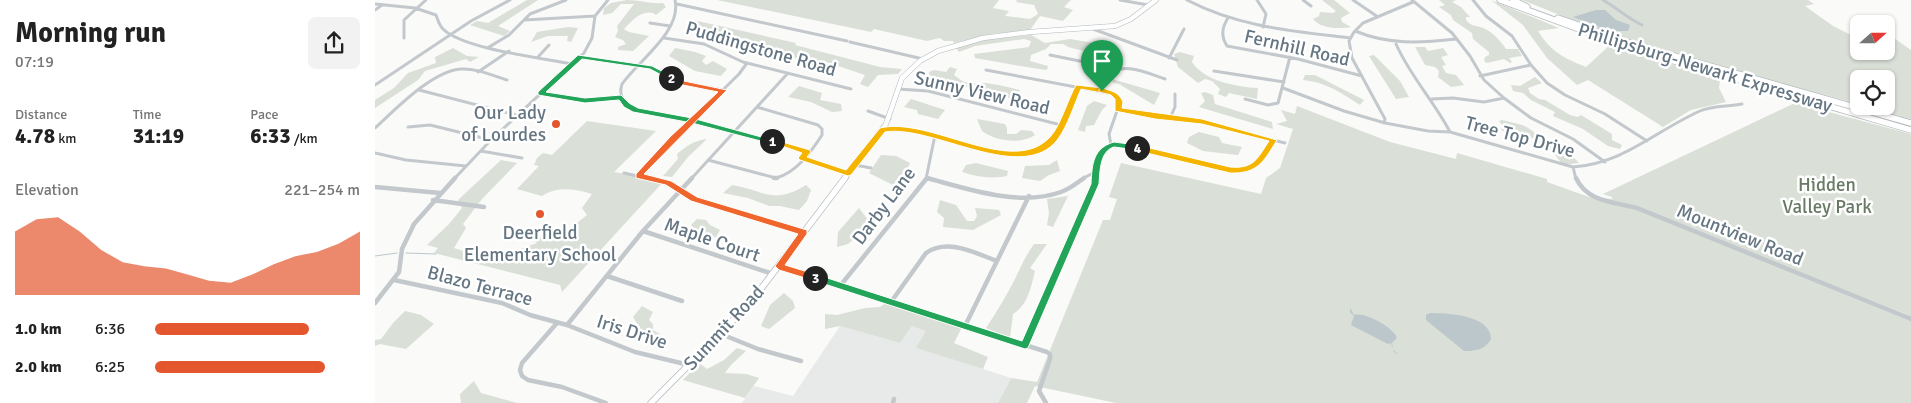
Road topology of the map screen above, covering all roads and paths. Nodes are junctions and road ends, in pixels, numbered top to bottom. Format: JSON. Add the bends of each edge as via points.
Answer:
{"nodes":[{"id":1,"x":426,"y":0,"type":"edge"},
{"id":2,"x":510,"y":0,"type":"edge"},
{"id":3,"x":566,"y":0,"type":"edge"},
{"id":4,"x":608,"y":0,"type":"edge"},
{"id":5,"x":675,"y":0,"type":"edge"},
{"id":6,"x":1120,"y":0,"type":"edge"},
{"id":7,"x":1156,"y":0,"type":"edge"},
{"id":8,"x":1187,"y":0,"type":"edge"},
{"id":9,"x":1257,"y":0,"type":"edge"},
{"id":10,"x":1303,"y":0,"type":"edge"},
{"id":11,"x":1353,"y":0,"type":"edge"},
{"id":12,"x":1473,"y":0,"type":"edge"},
{"id":13,"x":1500,"y":0,"type":"edge"},
{"id":14,"x":1513,"y":0,"type":"edge"},
{"id":15,"x":1603,"y":0,"type":"edge"},
{"id":16,"x":1412,"y":1,"type":"edge"},
{"id":17,"x":375,"y":4,"type":"edge"},
{"id":18,"x":677,"y":4,"type":"junction"},
{"id":19,"x":382,"y":5,"type":"junction"},
{"id":20,"x":1148,"y":6,"type":"junction"},
{"id":21,"x":1311,"y":6,"type":"dead end"},
{"id":22,"x":415,"y":8,"type":"junction"},
{"id":23,"x":375,"y":10,"type":"edge"},
{"id":24,"x":595,"y":16,"type":"junction"},
{"id":25,"x":1378,"y":17,"type":"junction"},
{"id":26,"x":1229,"y":18,"type":"junction"},
{"id":27,"x":524,"y":20,"type":"junction"},
{"id":28,"x":650,"y":23,"type":"dead end"},
{"id":29,"x":1642,"y":25,"type":"dead end"},
{"id":30,"x":670,"y":26,"type":"junction"},
{"id":31,"x":1263,"y":27,"type":"junction"},
{"id":32,"x":1093,"y":29,"type":"junction"},
{"id":33,"x":1184,"y":29,"type":"dead end"},
{"id":34,"x":1355,"y":31,"type":"junction"},
{"id":35,"x":453,"y":34,"type":"junction"},
{"id":36,"x":404,"y":38,"type":"dead end"},
{"id":37,"x":663,"y":38,"type":"junction"},
{"id":38,"x":1350,"y":38,"type":"junction"},
{"id":39,"x":1456,"y":39,"type":"junction"},
{"id":40,"x":1396,"y":44,"type":"junction"},
{"id":41,"x":549,"y":45,"type":"dead end"},
{"id":42,"x":489,"y":47,"type":"junction"},
{"id":43,"x":509,"y":51,"type":"junction"},
{"id":44,"x":1051,"y":54,"type":"dead end"},
{"id":45,"x":538,"y":57,"type":"junction"},
{"id":46,"x":580,"y":57,"type":"junction"},
{"id":47,"x":1290,"y":57,"type":"junction"},
{"id":48,"x":1169,"y":58,"type":"junction"},
{"id":49,"x":923,"y":59,"type":"junction"},
{"id":50,"x":1177,"y":60,"type":"dead end"},
{"id":51,"x":747,"y":63,"type":"junction"},
{"id":52,"x":572,"y":64,"type":"junction"},
{"id":53,"x":638,"y":65,"type":"junction"},
{"id":54,"x":1531,"y":65,"type":"junction"},
{"id":55,"x":986,"y":70,"type":"dead end"},
{"id":56,"x":1113,"y":70,"type":"junction"},
{"id":57,"x":1214,"y":71,"type":"dead end"},
{"id":58,"x":478,"y":72,"type":"junction"},
{"id":59,"x":789,"y":73,"type":"junction"},
{"id":60,"x":1362,"y":76,"type":"junction"},
{"id":61,"x":1480,"y":76,"type":"junction"},
{"id":62,"x":507,"y":80,"type":"dead end"},
{"id":63,"x":1165,"y":80,"type":"dead end"},
{"id":64,"x":1284,"y":82,"type":"junction"},
{"id":65,"x":375,"y":85,"type":"edge"},
{"id":66,"x":1078,"y":87,"type":"junction"},
{"id":67,"x":1283,"y":88,"type":"junction"},
{"id":68,"x":851,"y":89,"type":"dead end"},
{"id":69,"x":896,"y":89,"type":"junction"},
{"id":70,"x":419,"y":90,"type":"junction"},
{"id":71,"x":723,"y":90,"type":"junction"},
{"id":72,"x":1102,"y":91,"type":"junction"},
{"id":73,"x":540,"y":93,"type":"junction"},
{"id":74,"x":1175,"y":94,"type":"dead end"},
{"id":75,"x":621,"y":97,"type":"junction"},
{"id":76,"x":1503,"y":98,"type":"junction"},
{"id":77,"x":1245,"y":99,"type":"dead end"},
{"id":78,"x":1432,"y":99,"type":"junction"},
{"id":79,"x":1742,"y":104,"type":"dead end"},
{"id":80,"x":757,"y":107,"type":"junction"},
{"id":81,"x":1118,"y":110,"type":"junction"},
{"id":82,"x":867,"y":111,"type":"dead end"},
{"id":83,"x":516,"y":115,"type":"junction"},
{"id":84,"x":890,"y":118,"type":"junction"},
{"id":85,"x":1170,"y":118,"type":"junction"},
{"id":86,"x":692,"y":120,"type":"junction"},
{"id":87,"x":1384,"y":123,"type":"junction"},
{"id":88,"x":1911,"y":123,"type":"edge"},
{"id":89,"x":1061,"y":125,"type":"junction"},
{"id":90,"x":408,"y":127,"type":"dead end"},
{"id":91,"x":375,"y":128,"type":"edge"},
{"id":92,"x":883,"y":130,"type":"junction"},
{"id":93,"x":1911,"y":130,"type":"edge"},
{"id":94,"x":735,"y":131,"type":"junction"},
{"id":95,"x":1450,"y":132,"type":"junction"},
{"id":96,"x":935,"y":135,"type":"junction"},
{"id":97,"x":491,"y":140,"type":"junction"},
{"id":98,"x":1273,"y":140,"type":"junction"},
{"id":99,"x":1647,"y":141,"type":"junction"},
{"id":100,"x":1285,"y":143,"type":"dead end"},
{"id":101,"x":1111,"y":145,"type":"junction"},
{"id":102,"x":481,"y":151,"type":"junction"},
{"id":103,"x":375,"y":152,"type":"edge"},
{"id":104,"x":807,"y":152,"type":"junction"},
{"id":105,"x":522,"y":158,"type":"dead end"},
{"id":106,"x":802,"y":158,"type":"junction"},
{"id":107,"x":708,"y":160,"type":"junction"},
{"id":108,"x":1605,"y":162,"type":"junction"},
{"id":109,"x":855,"y":164,"type":"junction"},
{"id":110,"x":466,"y":166,"type":"junction"},
{"id":111,"x":1573,"y":167,"type":"junction"},
{"id":112,"x":871,"y":168,"type":"dead end"},
{"id":113,"x":1095,"y":172,"type":"junction"},
{"id":114,"x":624,"y":173,"type":"dead end"},
{"id":115,"x":848,"y":173,"type":"junction"},
{"id":116,"x":639,"y":176,"type":"junction"},
{"id":117,"x":927,"y":178,"type":"junction"},
{"id":118,"x":375,"y":187,"type":"edge"},
{"id":119,"x":680,"y":191,"type":"junction"},
{"id":120,"x":440,"y":193,"type":"junction"},
{"id":121,"x":1029,"y":196,"type":"junction"},
{"id":122,"x":433,"y":200,"type":"junction"},
{"id":123,"x":484,"y":207,"type":"dead end"},
{"id":124,"x":643,"y":231,"type":"junction"},
{"id":125,"x":804,"y":232,"type":"junction"},
{"id":126,"x":997,"y":261,"type":"junction"},
{"id":127,"x":779,"y":266,"type":"junction"},
{"id":128,"x":773,"y":274,"type":"junction"},
{"id":129,"x":607,"y":276,"type":"junction"},
{"id":130,"x":394,"y":280,"type":"junction"},
{"id":131,"x":840,"y":286,"type":"junction"},
{"id":132,"x":375,"y":302,"type":"edge"},
{"id":133,"x":682,"y":302,"type":"dead end"},
{"id":134,"x":891,"y":302,"type":"junction"},
{"id":135,"x":1911,"y":318,"type":"edge"},
{"id":136,"x":557,"y":323,"type":"junction"},
{"id":137,"x":567,"y":325,"type":"junction"},
{"id":138,"x":965,"y":326,"type":"junction"},
{"id":139,"x":721,"y":334,"type":"junction"},
{"id":140,"x":1025,"y":346,"type":"junction"},
{"id":141,"x":801,"y":361,"type":"dead end"},
{"id":142,"x":689,"y":365,"type":"junction"},
{"id":143,"x":606,"y":403,"type":"edge"},
{"id":144,"x":651,"y":403,"type":"edge"},
{"id":145,"x":1046,"y":403,"type":"edge"}],
"edges":[{"from":1,"to":22,"type":"street"},
{"from":2,"to":35,"type":"street"},
{"from":3,"to":27,"type":"street","via":[[539,10]]},
{"from":4,"to":24,"type":"street"},
{"from":5,"to":18,"type":"street"},
{"from":6,"to":20,"type":"street"},
{"from":7,"to":20,"type":"main road","name":"Summit Road"},
{"from":8,"to":26,"type":"street"},
{"from":9,"to":31,"type":"street","via":[[1266,14]]},
{"from":10,"to":21,"type":"street"},
{"from":11,"to":25,"type":"street"},
{"from":12,"to":54,"type":"street","via":[[1486,16],[1512,36]]},
{"from":13,"to":93,"type":"highway","name":"Phillipsburg-Newark Expressway","via":[[1633,49]]},
{"from":14,"to":88,"type":"highway","name":"Phillipsburg-Newark Expressway","via":[[1639,46]]},
{"from":15,"to":29,"type":"street"},
{"from":16,"to":25,"type":"street"},
{"from":16,"to":39,"type":"street"},
{"from":17,"to":19,"type":"street"},
{"from":18,"to":30,"type":"street"},
{"from":18,"to":49,"type":"street"},
{"from":19,"to":22,"type":"street"},
{"from":19,"to":23,"type":"street"},
{"from":20,"to":32,"type":"main road","name":"Summit Road","via":[[1125,22]]},
{"from":22,"to":35,"type":"street","via":[[433,13],[441,27]]},
{"from":22,"to":36,"type":"street","via":[[404,20]]},
{"from":24,"to":27,"type":"street"},
{"from":24,"to":46,"type":"street","via":[[591,42]]},
{"from":25,"to":34,"type":"street","via":[[1363,23]]},
{"from":26,"to":31,"type":"street"},
{"from":26,"to":47,"type":"street","name":"Fernhill Road","via":[[1223,26],[1226,45]]},
{"from":27,"to":42,"type":"street","via":[[509,35]]},
{"from":28,"to":30,"type":"street"},
{"from":30,"to":37,"type":"street"},
{"from":31,"to":38,"type":"street"},
{"from":32,"to":48,"type":"street"},
{"from":32,"to":49,"type":"main road","name":"Summit Road","via":[[1063,29],[988,38],[953,46]]},
{"from":33,"to":48,"type":"street"},
{"from":34,"to":38,"type":"street"},
{"from":34,"to":40,"type":"street"},
{"from":35,"to":42,"type":"street"},
{"from":35,"to":65,"type":"street"},
{"from":37,"to":51,"type":"street","name":"Puddingstone Road","via":[[703,44]]},
{"from":37,"to":53,"type":"street"},
{"from":38,"to":60,"type":"street","via":[[1350,54]]},
{"from":39,"to":40,"type":"street"},
{"from":39,"to":61,"type":"street"},
{"from":40,"to":78,"type":"street","via":[[1403,60]]},
{"from":41,"to":45,"type":"street"},
{"from":42,"to":43,"type":"street"},
{"from":43,"to":45,"type":"street"},
{"from":43,"to":58,"type":"street"},
{"from":44,"to":56,"type":"street"},
{"from":45,"to":52,"type":"street"},
{"from":46,"to":52,"type":"street"},
{"from":46,"to":53,"type":"street"},
{"from":47,"to":60,"type":"street","name":"Fernhill Road"},
{"from":47,"to":64,"type":"street"},
{"from":48,"to":50,"type":"street"},
{"from":49,"to":69,"type":"main road","name":"Summit Road","via":[[906,72]]},
{"from":51,"to":59,"type":"street","name":"Puddingstone Road"},
{"from":51,"to":71,"type":"street"},
{"from":52,"to":73,"type":"street"},
{"from":53,"to":71,"type":"street","via":[[683,83]]},
{"from":53,"to":75,"type":"street","via":[[622,84]]},
{"from":54,"to":61,"type":"street"},
{"from":54,"to":99,"type":"street","via":[[1552,88],[1605,114]]},
{"from":55,"to":66,"type":"street"},
{"from":56,"to":63,"type":"street","via":[[1131,69]]},
{"from":56,"to":72,"type":"street","via":[[1103,80]]},
{"from":57,"to":64,"type":"street"},
{"from":58,"to":62,"type":"street"},
{"from":58,"to":70,"type":"street","via":[[454,70]]},
{"from":59,"to":68,"type":"street","name":"Puddingstone Road"},
{"from":59,"to":80,"type":"street"},
{"from":60,"to":87,"type":"street","via":[[1385,119]]},
{"from":61,"to":76,"type":"street"},
{"from":64,"to":67,"type":"street"},
{"from":66,"to":72,"type":"street"},
{"from":66,"to":89,"type":"street"},
{"from":67,"to":77,"type":"street","via":[[1276,104]]},
{"from":67,"to":87,"type":"street","name":"Tree Top Drive"},
{"from":69,"to":84,"type":"main road","name":"Summit Road"},
{"from":69,"to":89,"type":"street","name":"Sunny View Road","via":[[928,91]]},
{"from":70,"to":83,"type":"street"},
{"from":70,"to":91,"type":"street"},
{"from":71,"to":86,"type":"street"},
{"from":72,"to":81,"type":"street","via":[[1118,98]]},
{"from":73,"to":75,"type":"street","via":[[585,100]]},
{"from":73,"to":83,"type":"street"},
{"from":74,"to":85,"type":"street","via":[[1175,108]]},
{"from":75,"to":86,"type":"street","via":[[626,105],[636,110]]},
{"from":76,"to":78,"type":"street","via":[[1485,102]]},
{"from":76,"to":108,"type":"street"},
{"from":78,"to":95,"type":"street"},
{"from":79,"to":99,"type":"street","name":"Tree Top Drive","via":[[1702,110]]},
{"from":80,"to":94,"type":"street"},
{"from":80,"to":104,"type":"street","via":[[820,127],[822,135]]},
{"from":81,"to":85,"type":"street"},
{"from":81,"to":101,"type":"street","via":[[1109,134]]},
{"from":82,"to":84,"type":"street"},
{"from":83,"to":97,"type":"street"},
{"from":84,"to":92,"type":"main road","name":"Summit Road"},
{"from":85,"to":98,"type":"street","via":[[1202,122]]},
{"from":86,"to":94,"type":"street"},
{"from":86,"to":116,"type":"street"},
{"from":87,"to":95,"type":"street","name":"Tree Top Drive","via":[[1415,130]]},
{"from":89,"to":96,"type":"street","via":[[1047,145],[1018,155],[1001,154]]},
{"from":90,"to":97,"type":"street","via":[[430,125]]},
{"from":92,"to":96,"type":"street","via":[[906,128]]},
{"from":92,"to":109,"type":"main road","name":"Summit Road"},
{"from":94,"to":104,"type":"street"},
{"from":94,"to":107,"type":"street"},
{"from":95,"to":111,"type":"street","name":"Tree Top Drive"},
{"from":96,"to":117,"type":"street","name":"Darby Lane"},
{"from":97,"to":102,"type":"street"},
{"from":98,"to":100,"type":"street"},
{"from":98,"to":101,"type":"street","via":[[1257,164],[1239,171],[1122,144]]},
{"from":99,"to":108,"type":"street","name":"Tree Top Drive"},
{"from":101,"to":113,"type":"street","via":[[1102,152]]},
{"from":102,"to":105,"type":"street"},
{"from":102,"to":110,"type":"street"},
{"from":103,"to":110,"type":"street","via":[[405,160]]},
{"from":104,"to":106,"type":"street"},
{"from":106,"to":107,"type":"street","via":[[789,174],[778,178]]},
{"from":106,"to":115,"type":"street"},
{"from":107,"to":119,"type":"street"},
{"from":108,"to":111,"type":"street","name":"Tree Top Drive"},
{"from":109,"to":112,"type":"street"},
{"from":109,"to":115,"type":"main road","name":"Summit Road"},
{"from":110,"to":120,"type":"street"},
{"from":111,"to":135,"type":"street","name":"Mountview Road","via":[[1579,185],[1590,196],[1647,212]]},
{"from":113,"to":121,"type":"street","via":[[1062,192]]},
{"from":113,"to":140,"type":"street","via":[[1095,184]]},
{"from":114,"to":116,"type":"street"},
{"from":115,"to":125,"type":"main road","name":"Summit Road"},
{"from":116,"to":119,"type":"street","via":[[669,183]]},
{"from":117,"to":121,"type":"street","via":[[973,191]]},
{"from":117,"to":131,"type":"street","name":"Darby Lane"},
{"from":118,"to":120,"type":"street"},
{"from":119,"to":124,"type":"street"},
{"from":119,"to":125,"type":"street","via":[[694,199]]},
{"from":120,"to":122,"type":"street"},
{"from":121,"to":126,"type":"street"},
{"from":122,"to":123,"type":"street"},
{"from":122,"to":130,"type":"street","via":[[413,224]]},
{"from":124,"to":128,"type":"street","name":"Maple Court"},
{"from":124,"to":129,"type":"street"},
{"from":125,"to":127,"type":"main road","name":"Summit Road"},
{"from":126,"to":134,"type":"street","via":[[947,245],[933,247]]},
{"from":126,"to":138,"type":"street"},
{"from":127,"to":128,"type":"main road","name":"Summit Road"},
{"from":127,"to":131,"type":"street"},
{"from":128,"to":139,"type":"main road","name":"Summit Road"},
{"from":129,"to":133,"type":"street"},
{"from":129,"to":137,"type":"street"},
{"from":130,"to":132,"type":"street"},
{"from":130,"to":136,"type":"street","name":"Blazo Terrace","via":[[502,304]]},
{"from":131,"to":134,"type":"street"},
{"from":134,"to":138,"type":"street"},
{"from":136,"to":137,"type":"street","name":"Blazo Terrace"},
{"from":136,"to":143,"type":"street","via":[[524,359],[519,370],[521,376]]},
{"from":137,"to":142,"type":"street","name":"Iris Drive","via":[[635,352]]},
{"from":138,"to":140,"type":"street"},
{"from":139,"to":141,"type":"street"},
{"from":139,"to":142,"type":"main road","name":"Summit Road"},
{"from":140,"to":145,"type":"street","via":[[1050,354],[1039,391]]},
{"from":142,"to":144,"type":"main road","name":"Summit Road"}]}
